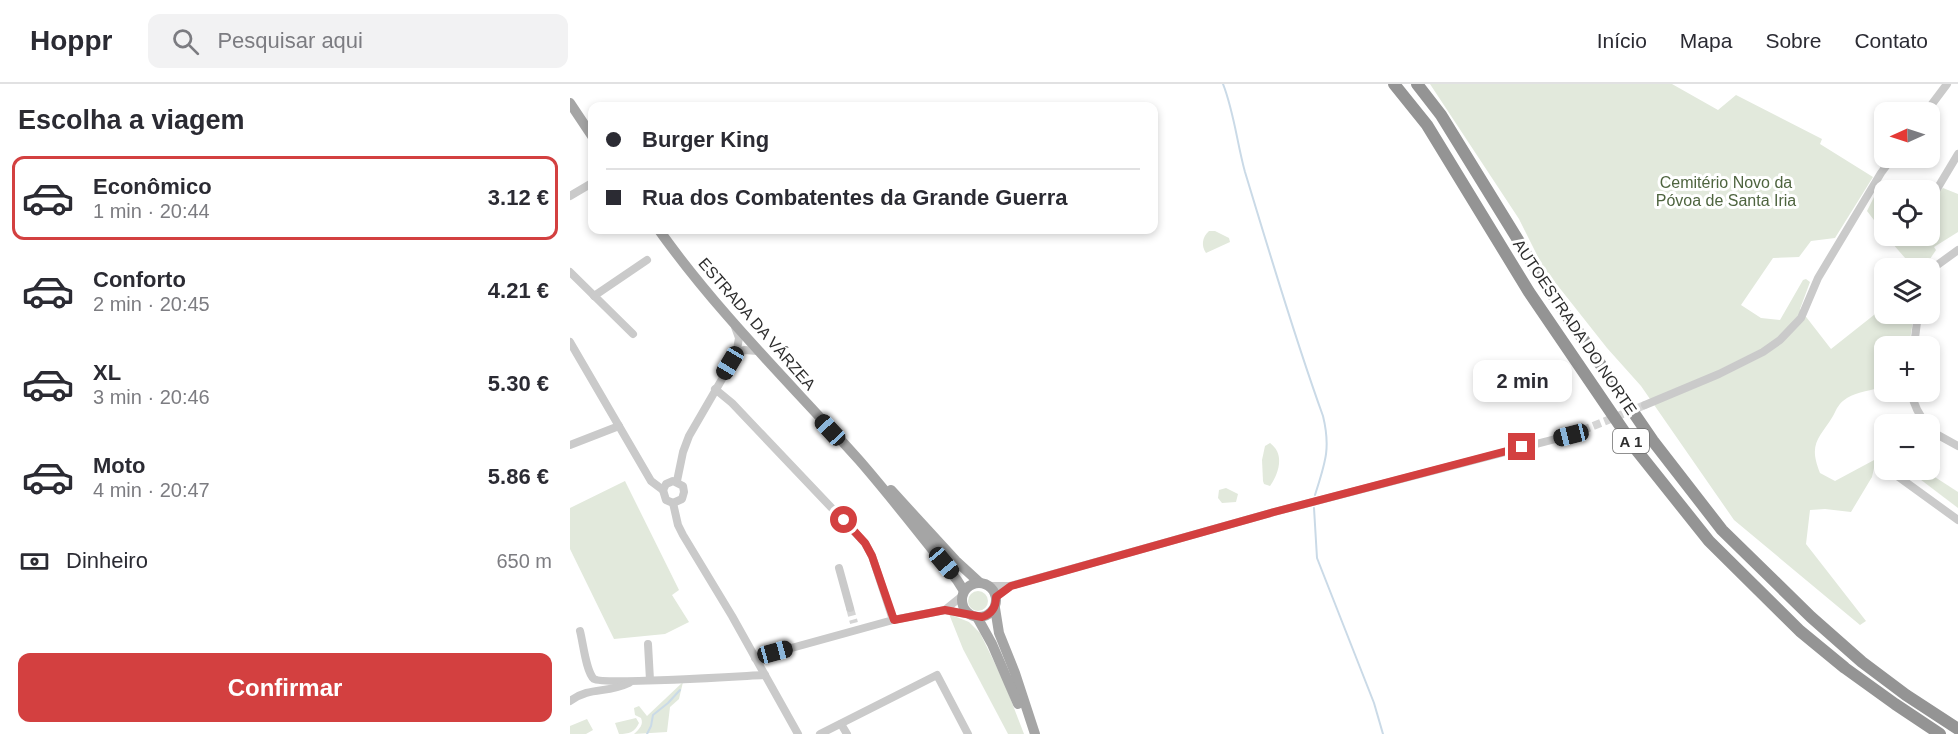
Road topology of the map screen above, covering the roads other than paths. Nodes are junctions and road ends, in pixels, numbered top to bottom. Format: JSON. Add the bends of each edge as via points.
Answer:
{"nodes":[{"id":1,"x":1394,"y":84,"type":"edge"},
{"id":2,"x":1417,"y":84,"type":"edge"},
{"id":3,"x":1947,"y":84,"type":"edge"},
{"id":4,"x":1934,"y":102,"type":"edge"},
{"id":5,"x":570,"y":103,"type":"edge"},
{"id":6,"x":588,"y":130,"type":"edge"},
{"id":7,"x":1958,"y":154,"type":"edge"},
{"id":8,"x":1940,"y":184,"type":"edge"},
{"id":9,"x":588,"y":185,"type":"edge"},
{"id":10,"x":1874,"y":186,"type":"edge"},
{"id":11,"x":570,"y":196,"type":"edge"},
{"id":12,"x":662,"y":234,"type":"edge"},
{"id":13,"x":1958,"y":250,"type":"edge"},
{"id":14,"x":647,"y":260,"type":"dead end"},
{"id":15,"x":1940,"y":263,"type":"edge"},
{"id":16,"x":570,"y":272,"type":"edge"},
{"id":17,"x":594,"y":296,"type":"junction"},
{"id":18,"x":734,"y":324,"type":"junction"},
{"id":19,"x":633,"y":334,"type":"dead end"},
{"id":20,"x":570,"y":342,"type":"edge"},
{"id":21,"x":758,"y":351,"type":"junction"},
{"id":22,"x":736,"y":355,"type":"junction"},
{"id":23,"x":715,"y":389,"type":"junction"},
{"id":24,"x":1645,"y":405,"type":"tunnel mouth"},
{"id":25,"x":619,"y":426,"type":"junction"},
{"id":26,"x":1571,"y":435,"type":"tunnel mouth"},
{"id":27,"x":1940,"y":436,"type":"edge"},
{"id":28,"x":572,"y":444,"type":"edge"},
{"id":29,"x":1958,"y":446,"type":"edge"},
{"id":30,"x":860,"y":461,"type":"junction"},
{"id":31,"x":1903,"y":480,"type":"edge"},
{"id":32,"x":676,"y":481,"type":"junction"},
{"id":33,"x":663,"y":490,"type":"junction"},
{"id":34,"x":673,"y":503,"type":"junction"},
{"id":35,"x":1958,"y":520,"type":"edge"},
{"id":36,"x":839,"y":568,"type":"dead end"},
{"id":37,"x":984,"y":584,"type":"junction"},
{"id":38,"x":1011,"y":586,"type":"junction"},
{"id":39,"x":963,"y":594,"type":"junction"},
{"id":40,"x":995,"y":602,"type":"junction"},
{"id":41,"x":850,"y":608,"type":"tunnel mouth"},
{"id":42,"x":945,"y":610,"type":"junction"},
{"id":43,"x":974,"y":616,"type":"junction"},
{"id":44,"x":894,"y":620,"type":"junction"},
{"id":45,"x":580,"y":631,"type":"dead end"},
{"id":46,"x":648,"y":644,"type":"dead end"},
{"id":47,"x":755,"y":658,"type":"junction"},
{"id":48,"x":765,"y":675,"type":"junction"},
{"id":49,"x":650,"y":680,"type":"junction"},
{"id":50,"x":630,"y":683,"type":"junction"},
{"id":51,"x":570,"y":701,"type":"edge"},
{"id":52,"x":841,"y":724,"type":"junction"},
{"id":53,"x":1958,"y":729,"type":"edge"},
{"id":54,"x":798,"y":734,"type":"edge"},
{"id":55,"x":820,"y":734,"type":"edge"},
{"id":56,"x":847,"y":734,"type":"edge"},
{"id":57,"x":968,"y":734,"type":"edge"},
{"id":58,"x":1033,"y":734,"type":"edge"},
{"id":59,"x":1940,"y":734,"type":"edge"}],
"edges":[{"from":1,"to":59,"type":"highway","name":"AUTOESTRADA DO NORTE","number":"A 1","via":[[1427,125],[1529,292],[1625,433],[1708,541],[1800,631],[1895,705]]},
{"from":2,"to":53,"type":"highway","name":"AUTOESTRADA DO NORTE","number":"A 1","via":[[1441,115],[1544,282],[1653,441],[1722,530],[1862,662]]},
{"from":3,"to":4,"type":"street"},
{"from":5,"to":6,"type":"main road"},
{"from":7,"to":8,"type":"street"},
{"from":9,"to":11,"type":"street"},
{"from":10,"to":24,"type":"street","via":[[1818,278],[1805,312],[1780,340],[1719,374]]},
{"from":12,"to":18,"type":"main road","name":"ESTRADA DA VÁRZEA"},
{"from":13,"to":15,"type":"street"},
{"from":14,"to":17,"type":"street"},
{"from":16,"to":17,"type":"street"},
{"from":17,"to":19,"type":"street"},
{"from":18,"to":21,"type":"main road","name":"ESTRADA DA VÁRZEA"},
{"from":18,"to":22,"type":"street","via":[[739,338]]},
{"from":20,"to":25,"type":"street"},
{"from":21,"to":22,"type":"street","via":[[744,350]]},
{"from":21,"to":30,"type":"main road","name":"ESTRADA DA VÁRZEA"},
{"from":22,"to":23,"type":"street"},
{"from":23,"to":32,"type":"street","via":[[689,435]]},
{"from":23,"to":44,"type":"street","via":[[732,402],[865,543]]},
{"from":25,"to":28,"type":"street"},
{"from":25,"to":33,"type":"street","via":[[651,481]]},
{"from":26,"to":38,"type":"street"},
{"from":27,"to":29,"type":"street"},
{"from":30,"to":37,"type":"main road","name":"ESTRADA DA VÁRZEA","via":[[956,561]]},
{"from":30,"to":39,"type":"main road","name":"ESTRADA DA VÁRZEA","via":[[957,580]]},
{"from":31,"to":35,"type":"street"},
{"from":32,"to":33,"type":"street","via":[[669,482]]},
{"from":32,"to":34,"type":"street","via":[[684,492],[682,499]]},
{"from":33,"to":34,"type":"street","via":[[666,500]]},
{"from":34,"to":47,"type":"street","via":[[683,535]]},
{"from":36,"to":41,"type":"street"},
{"from":37,"to":38,"type":"street"},
{"from":37,"to":39,"type":"main road","via":[[972,584]]},
{"from":37,"to":40,"type":"main road","name":"ESTRADA DA VÁRZEA"},
{"from":38,"to":40,"type":"street"},
{"from":39,"to":42,"type":"street"},
{"from":39,"to":43,"type":"main road","name":"ESTRADA DA VÁRZEA","via":[[963,607]]},
{"from":40,"to":43,"type":"main road","via":[[987,615]]},
{"from":40,"to":58,"type":"main road","name":"ESTRADA DA VÁRZEA","via":[[999,633]]},
{"from":42,"to":43,"type":"street"},
{"from":42,"to":44,"type":"street"},
{"from":43,"to":58,"type":"main road","name":"ESTRADA DA VÁRZEA","via":[[997,655]]},
{"from":44,"to":47,"type":"street","via":[[855,627]]},
{"from":45,"to":50,"type":"street","via":[[593,678]]},
{"from":46,"to":49,"type":"street"},
{"from":47,"to":48,"type":"street"},
{"from":48,"to":49,"type":"street"},
{"from":48,"to":54,"type":"street"},
{"from":49,"to":50,"type":"street"},
{"from":50,"to":51,"type":"street","via":[[612,690],[584,692]]},
{"from":52,"to":55,"type":"street"},
{"from":52,"to":56,"type":"street"},
{"from":52,"to":57,"type":"street","via":[[937,675]]}]}
